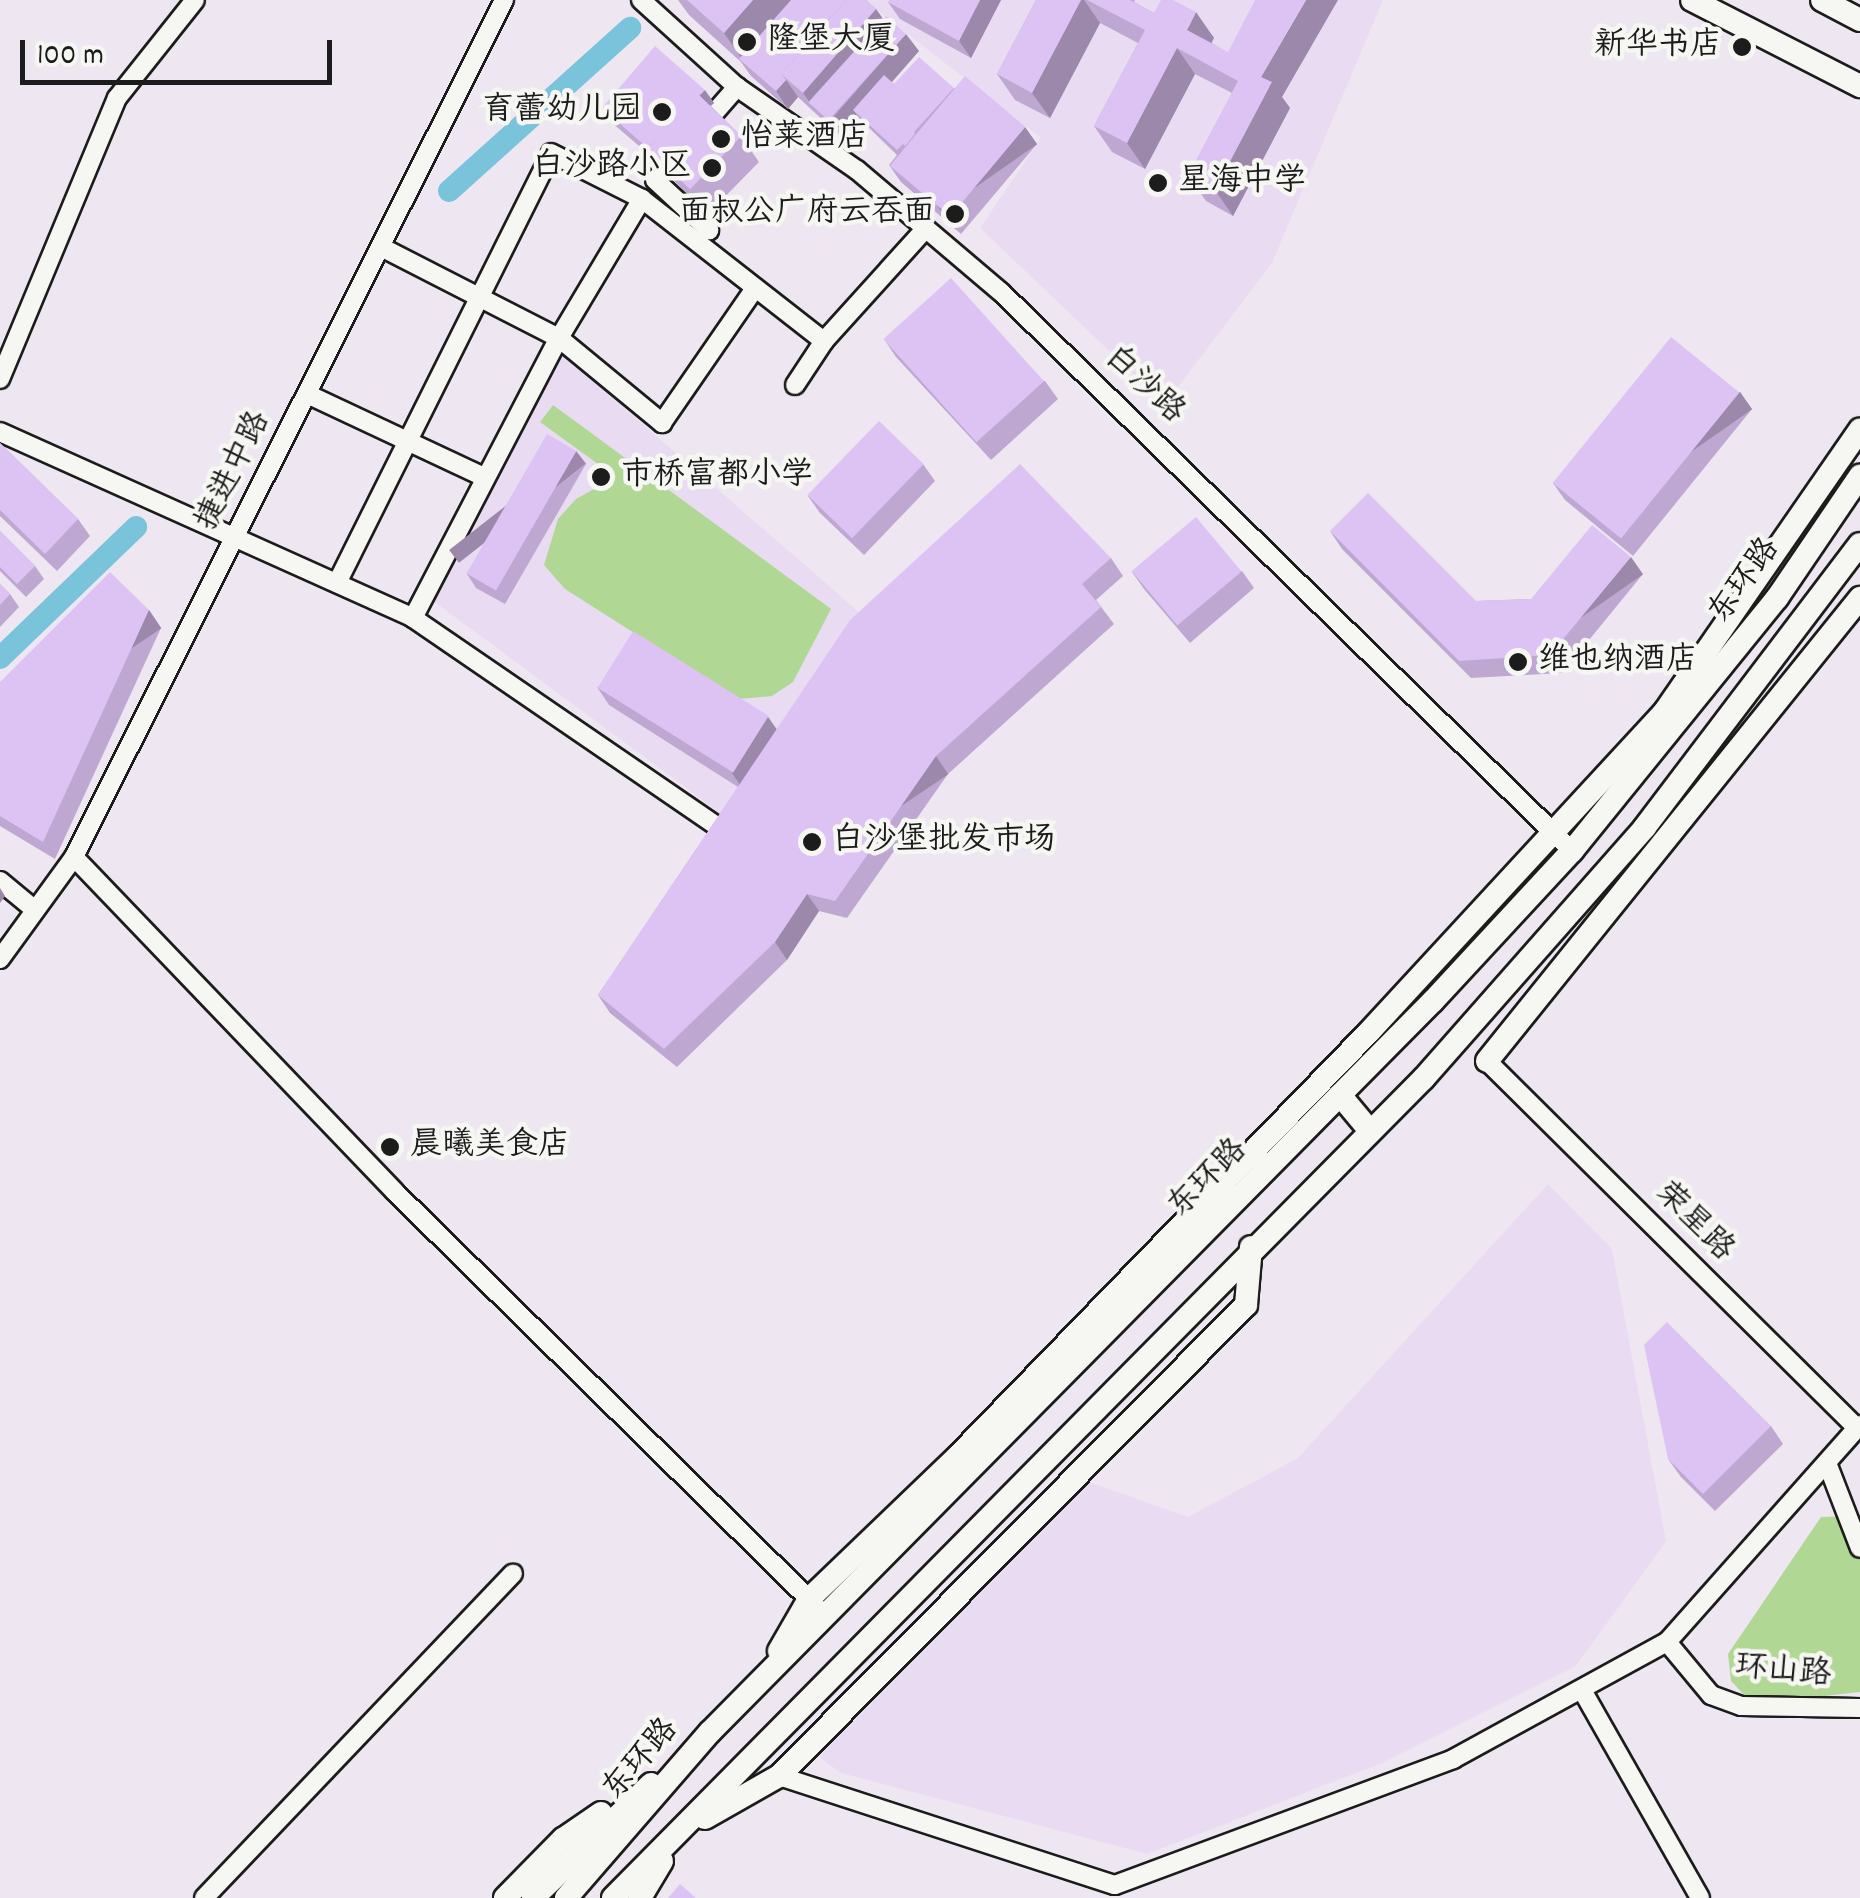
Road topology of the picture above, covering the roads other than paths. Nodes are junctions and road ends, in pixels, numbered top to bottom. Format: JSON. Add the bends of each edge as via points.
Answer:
{"nodes":[{"id":1,"x":194,"y":0,"type":"edge"},
{"id":2,"x":504,"y":0,"type":"edge"},
{"id":3,"x":641,"y":0,"type":"edge"},
{"id":4,"x":1692,"y":0,"type":"edge"},
{"id":5,"x":1822,"y":0,"type":"edge"},
{"id":6,"x":1860,"y":20,"type":"edge"},
{"id":7,"x":1860,"y":86,"type":"edge"},
{"id":8,"x":737,"y":87,"type":"junction"},
{"id":9,"x":642,"y":200,"type":"junction"},
{"id":10,"x":926,"y":228,"type":"junction"},
{"id":11,"x":709,"y":230,"type":"dead end"},
{"id":12,"x":383,"y":248,"type":"junction"},
{"id":13,"x":755,"y":288,"type":"junction"},
{"id":14,"x":480,"y":296,"type":"junction"},
{"id":15,"x":558,"y":338,"type":"junction"},
{"id":16,"x":824,"y":341,"type":"junction"},
{"id":17,"x":0,"y":379,"type":"edge"},
{"id":18,"x":795,"y":385,"type":"dead end"},
{"id":19,"x":307,"y":394,"type":"junction"},
{"id":20,"x":1860,"y":430,"type":"edge"},
{"id":21,"x":0,"y":432,"type":"edge"},
{"id":22,"x":408,"y":439,"type":"junction"},
{"id":23,"x":1860,"y":476,"type":"edge"},
{"id":24,"x":484,"y":477,"type":"junction"},
{"id":25,"x":238,"y":536,"type":"junction"},
{"id":26,"x":1860,"y":544,"type":"edge"},
{"id":27,"x":337,"y":583,"type":"junction"},
{"id":28,"x":1860,"y":598,"type":"edge"},
{"id":29,"x":412,"y":618,"type":"junction"},
{"id":30,"x":1554,"y":827,"type":"junction"},
{"id":31,"x":721,"y":829,"type":"edge"},
{"id":32,"x":1572,"y":851,"type":"junction"},
{"id":33,"x":74,"y":857,"type":"junction"},
{"id":34,"x":0,"y":881,"type":"edge"},
{"id":35,"x":36,"y":910,"type":"junction"},
{"id":36,"x":0,"y":959,"type":"edge"},
{"id":37,"x":1517,"y":972,"type":"junction"},
{"id":38,"x":1433,"y":1001,"type":"junction"},
{"id":39,"x":1370,"y":1031,"type":"junction"},
{"id":40,"x":1463,"y":1034,"type":"junction"},
{"id":41,"x":1487,"y":1060,"type":"junction"},
{"id":42,"x":1340,"y":1095,"type":"junction"},
{"id":43,"x":1370,"y":1131,"type":"junction"},
{"id":44,"x":1251,"y":1248,"type":"junction"},
{"id":45,"x":1858,"y":1426,"type":"edge"},
{"id":46,"x":1827,"y":1463,"type":"junction"},
{"id":47,"x":1860,"y":1548,"type":"edge"},
{"id":48,"x":513,"y":1574,"type":"dead end"},
{"id":49,"x":817,"y":1606,"type":"junction"},
{"id":50,"x":1667,"y":1642,"type":"junction"},
{"id":51,"x":1582,"y":1690,"type":"junction"},
{"id":52,"x":1860,"y":1708,"type":"edge"},
{"id":53,"x":710,"y":1732,"type":"junction"},
{"id":54,"x":779,"y":1776,"type":"junction"},
{"id":55,"x":640,"y":1793,"type":"junction"},
{"id":56,"x":679,"y":1833,"type":"junction"},
{"id":57,"x":540,"y":1890,"type":"edge"},
{"id":58,"x":204,"y":1898,"type":"edge"},
{"id":59,"x":505,"y":1898,"type":"edge"},
{"id":60,"x":566,"y":1898,"type":"edge"},
{"id":61,"x":613,"y":1898,"type":"edge"},
{"id":62,"x":626,"y":1898,"type":"edge"},
{"id":63,"x":640,"y":1898,"type":"edge"},
{"id":64,"x":1700,"y":1898,"type":"edge"}],
"edges":[{"from":1,"to":17,"type":"street","via":[[117,98]]},
{"from":2,"to":12,"type":"street","name":"捷进中路"},
{"from":3,"to":8,"type":"street","name":"白沙路"},
{"from":4,"to":7,"type":"main road"},
{"from":5,"to":6,"type":"main road"},
{"from":8,"to":10,"type":"street","name":"白沙路","via":[[857,170]]},
{"from":8,"to":11,"type":"street","via":[[655,180]]},
{"from":9,"to":13,"type":"street"},
{"from":9,"to":14,"type":"street","via":[[552,153]]},
{"from":9,"to":15,"type":"street"},
{"from":10,"to":16,"type":"street"},
{"from":10,"to":30,"type":"street","name":"白沙路"},
{"from":12,"to":14,"type":"street"},
{"from":12,"to":19,"type":"street","name":"捷进中路"},
{"from":13,"to":15,"type":"street","via":[[662,424]]},
{"from":13,"to":16,"type":"street"},
{"from":14,"to":15,"type":"street"},
{"from":14,"to":22,"type":"street"},
{"from":15,"to":24,"type":"street"},
{"from":16,"to":18,"type":"street"},
{"from":19,"to":22,"type":"street"},
{"from":19,"to":25,"type":"street","name":"捷进中路"},
{"from":20,"to":30,"type":"main road","via":[[1664,714]]},
{"from":21,"to":25,"type":"street"},
{"from":22,"to":24,"type":"street"},
{"from":22,"to":27,"type":"street"},
{"from":23,"to":32,"type":"main road","name":"东环路","via":[[1708,689]]},
{"from":24,"to":29,"type":"street"},
{"from":25,"to":27,"type":"street"},
{"from":25,"to":33,"type":"street","name":"捷进中路"},
{"from":26,"to":37,"type":"main road","via":[[1645,826]]},
{"from":27,"to":29,"type":"street"},
{"from":28,"to":41,"type":"main road"},
{"from":29,"to":31,"type":"street"},
{"from":30,"to":32,"type":"street","name":"白沙路"},
{"from":30,"to":39,"type":"main road"},
{"from":32,"to":38,"type":"main road","name":"东环路"},
{"from":33,"to":35,"type":"street","name":"捷进中路"},
{"from":33,"to":49,"type":"street","via":[[394,1191]]},
{"from":34,"to":35,"type":"street"},
{"from":35,"to":36,"type":"street","name":"捷进中路"},
{"from":37,"to":40,"type":"main road"},
{"from":37,"to":41,"type":"main road"},
{"from":38,"to":39,"type":"main road"},
{"from":38,"to":40,"type":"main road"},
{"from":38,"to":42,"type":"main road","name":"东环路"},
{"from":39,"to":49,"type":"main road"},
{"from":40,"to":41,"type":"main road"},
{"from":40,"to":43,"type":"main road"},
{"from":41,"to":45,"type":"street","name":"荣星路"},
{"from":42,"to":43,"type":"main road"},
{"from":42,"to":49,"type":"main road","name":"东环路"},
{"from":43,"to":44,"type":"main road"},
{"from":44,"to":54,"type":"main road","via":[[1246,1304]]},
{"from":44,"to":56,"type":"main road"},
{"from":45,"to":46,"type":"street"},
{"from":46,"to":47,"type":"street"},
{"from":46,"to":50,"type":"street"},
{"from":48,"to":58,"type":"street"},
{"from":49,"to":53,"type":"main road","name":"东环路","via":[[769,1672]]},
{"from":50,"to":51,"type":"street"},
{"from":50,"to":52,"type":"street","name":"环山路","via":[[1711,1695],[1740,1706]]},
{"from":51,"to":54,"type":"street","via":[[1453,1759],[1116,1885]]},
{"from":51,"to":64,"type":"street"},
{"from":53,"to":55,"type":"main road"},
{"from":53,"to":60,"type":"main road","name":"东环路"},
{"from":54,"to":56,"type":"main road"},
{"from":55,"to":57,"type":"main road"},
{"from":55,"to":59,"type":"main road","via":[[563,1839]]},
{"from":56,"to":61,"type":"main road"},
{"from":56,"to":62,"type":"main road"},
{"from":56,"to":63,"type":"main road"}]}
